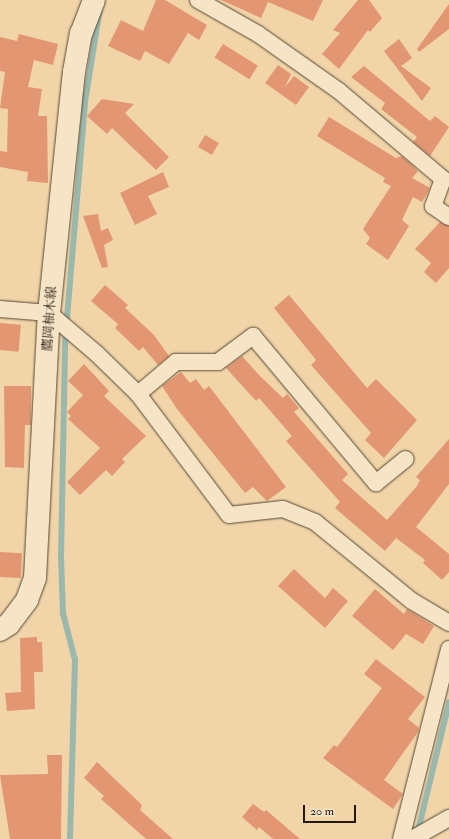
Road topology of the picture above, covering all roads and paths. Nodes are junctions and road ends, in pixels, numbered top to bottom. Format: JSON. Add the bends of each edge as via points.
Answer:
{"nodes":[{"id":1,"x":94,"y":0,"type":"edge"},
{"id":2,"x":198,"y":0,"type":"edge"},
{"id":3,"x":449,"y":218,"type":"edge"},
{"id":4,"x":0,"y":309,"type":"edge"},
{"id":5,"x":49,"y":313,"type":"junction"},
{"id":6,"x":138,"y":394,"type":"junction"},
{"id":7,"x":406,"y":459,"type":"dead end"},
{"id":8,"x":449,"y":623,"type":"edge"},
{"id":9,"x":0,"y":630,"type":"edge"},
{"id":10,"x":449,"y":649,"type":"edge"},
{"id":11,"x":449,"y":818,"type":"edge"},
{"id":12,"x":401,"y":839,"type":"edge"},
{"id":13,"x":412,"y":839,"type":"edge"}],
"edges":[{"from":1,"to":5,"type":"main road","name":"鷹岡柚木線","via":[[81,34],[74,72]]},
{"from":2,"to":3,"type":"street","via":[[258,34],[339,91],[444,179],[433,206]]},
{"from":4,"to":5,"type":"street"},
{"from":5,"to":6,"type":"street"},
{"from":5,"to":9,"type":"main road","name":"鷹岡柚木線","via":[[35,578],[27,600],[9,624]]},
{"from":6,"to":7,"type":"street","via":[[176,362],[218,362],[253,336],[376,483]]},
{"from":6,"to":8,"type":"street","via":[[228,515],[283,509],[316,522],[412,601]]},
{"from":10,"to":12,"type":"street"},
{"from":11,"to":13,"type":"street"}]}
